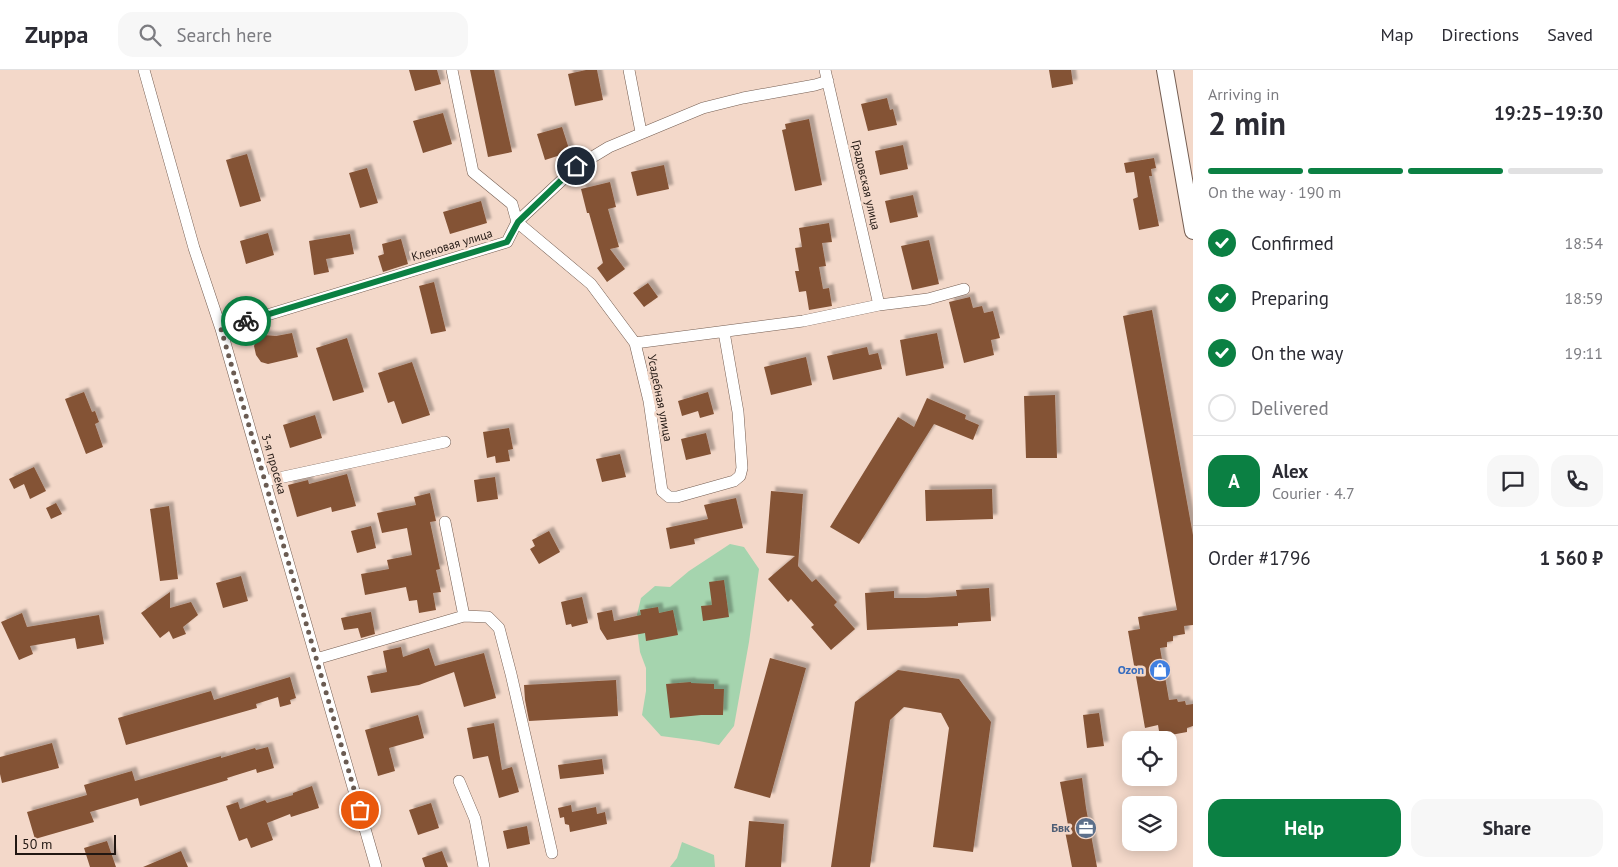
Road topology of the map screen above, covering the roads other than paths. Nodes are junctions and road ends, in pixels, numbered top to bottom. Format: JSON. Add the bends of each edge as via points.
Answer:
{"nodes":[{"id":1,"x":144,"y":70,"type":"edge"},
{"id":2,"x":452,"y":70,"type":"edge"},
{"id":3,"x":629,"y":70,"type":"edge"},
{"id":4,"x":1165,"y":70,"type":"edge"},
{"id":5,"x":827,"y":76,"type":"edge"},
{"id":6,"x":641,"y":132,"type":"junction"},
{"id":7,"x":518,"y":222,"type":"junction"},
{"id":8,"x":1193,"y":231,"type":"edge"},
{"id":9,"x":964,"y":289,"type":"dead end"},
{"id":10,"x":879,"y":305,"type":"junction"},
{"id":11,"x":221,"y":329,"type":"junction"},
{"id":12,"x":724,"y":332,"type":"junction"},
{"id":13,"x":635,"y":343,"type":"junction"},
{"id":14,"x":445,"y":442,"type":"dead end"},
{"id":15,"x":265,"y":480,"type":"junction"},
{"id":16,"x":445,"y":522,"type":"dead end"},
{"id":17,"x":464,"y":616,"type":"junction"},
{"id":18,"x":316,"y":659,"type":"junction"},
{"id":19,"x":459,"y":781,"type":"dead end"},
{"id":20,"x":552,"y":853,"type":"dead end"},
{"id":21,"x":376,"y":867,"type":"edge"},
{"id":22,"x":484,"y":867,"type":"edge"}],
"edges":[{"from":1,"to":11,"type":"street","name":"3-я просека","via":[[194,248]]},
{"from":2,"to":7,"type":"street","name":"Усадебная улица","via":[[474,172],[512,204]]},
{"from":3,"to":6,"type":"street"},
{"from":4,"to":8,"type":"street"},
{"from":5,"to":6,"type":"street","name":"Кленовая улица","via":[[815,85],[703,108]]},
{"from":5,"to":10,"type":"street","name":"Градовская улица"},
{"from":6,"to":7,"type":"street","name":"Кленовая улица","via":[[576,166]]},
{"from":7,"to":11,"type":"street","name":"Кленовая улица","via":[[507,242]]},
{"from":7,"to":13,"type":"street","name":"Усадебная улица","via":[[591,284]]},
{"from":9,"to":10,"type":"street","via":[[928,299]]},
{"from":10,"to":12,"type":"street","via":[[803,321]]},
{"from":11,"to":15,"type":"street","name":"3-я просека"},
{"from":12,"to":13,"type":"street"},
{"from":12,"to":13,"type":"street","name":"Усадебная улица","via":[[738,412],[740,476],[734,481],[677,498],[662,491],[649,401]]},
{"from":14,"to":15,"type":"street"},
{"from":15,"to":18,"type":"street","name":"3-я просека"},
{"from":16,"to":17,"type":"street"},
{"from":17,"to":18,"type":"street"},
{"from":17,"to":20,"type":"street","via":[[488,617],[499,628]]},
{"from":18,"to":21,"type":"street","name":"3-я просека"},
{"from":19,"to":22,"type":"street","via":[[474,819]]}]}
